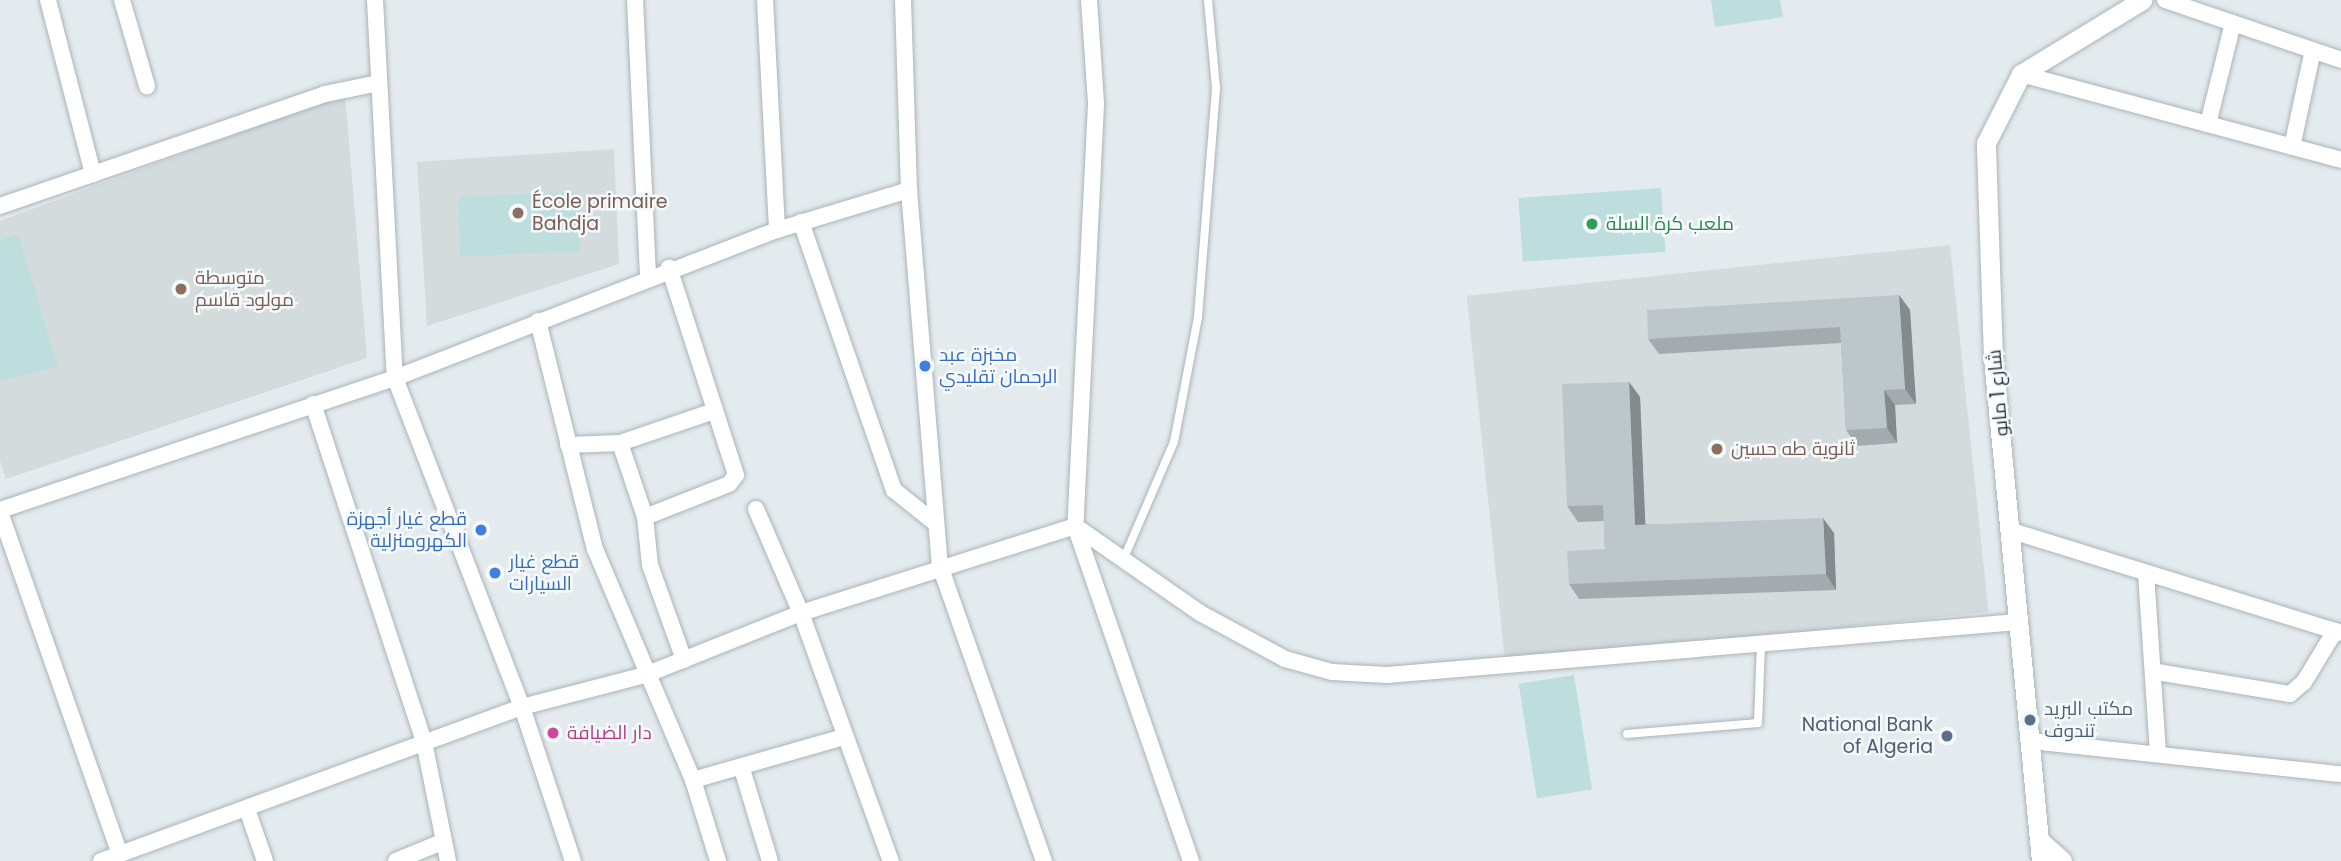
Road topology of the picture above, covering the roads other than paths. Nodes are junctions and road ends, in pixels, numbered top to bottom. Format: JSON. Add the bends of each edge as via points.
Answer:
{"nodes":[{"id":1,"x":48,"y":0,"type":"edge"},
{"id":2,"x":122,"y":0,"type":"edge"},
{"id":3,"x":375,"y":0,"type":"edge"},
{"id":4,"x":635,"y":0,"type":"edge"},
{"id":5,"x":765,"y":0,"type":"edge"},
{"id":6,"x":903,"y":0,"type":"edge"},
{"id":7,"x":1089,"y":0,"type":"edge"},
{"id":8,"x":1208,"y":0,"type":"edge"},
{"id":9,"x":2142,"y":0,"type":"edge"},
{"id":10,"x":2165,"y":0,"type":"edge"},
{"id":11,"x":2233,"y":23,"type":"junction"},
{"id":12,"x":2313,"y":50,"type":"junction"},
{"id":13,"x":2341,"y":60,"type":"edge"},
{"id":14,"x":2021,"y":74,"type":"junction"},
{"id":15,"x":379,"y":83,"type":"junction"},
{"id":16,"x":147,"y":86,"type":"dead end"},
{"id":17,"x":2208,"y":124,"type":"junction"},
{"id":18,"x":2292,"y":147,"type":"junction"},
{"id":19,"x":2341,"y":160,"type":"edge"},
{"id":20,"x":93,"y":174,"type":"junction"},
{"id":21,"x":909,"y":191,"type":"junction"},
{"id":22,"x":0,"y":206,"type":"edge"},
{"id":23,"x":800,"y":222,"type":"junction"},
{"id":24,"x":777,"y":230,"type":"junction"},
{"id":25,"x":669,"y":268,"type":"junction"},
{"id":26,"x":648,"y":277,"type":"junction"},
{"id":27,"x":538,"y":321,"type":"junction"},
{"id":28,"x":394,"y":377,"type":"junction"},
{"id":29,"x":313,"y":404,"type":"junction"},
{"id":30,"x":711,"y":411,"type":"junction"},
{"id":31,"x":620,"y":443,"type":"junction"},
{"id":32,"x":568,"y":445,"type":"junction"},
{"id":33,"x":757,"y":509,"type":"dead end"},
{"id":34,"x":0,"y":511,"type":"edge"},
{"id":35,"x":645,"y":517,"type":"junction"},
{"id":36,"x":935,"y":523,"type":"junction"},
{"id":37,"x":1075,"y":526,"type":"junction"},
{"id":38,"x":2012,"y":531,"type":"junction"},
{"id":39,"x":1125,"y":558,"type":"junction"},
{"id":40,"x":940,"y":566,"type":"junction"},
{"id":41,"x":2146,"y":573,"type":"junction"},
{"id":42,"x":802,"y":613,"type":"junction"},
{"id":43,"x":2018,"y":622,"type":"junction"},
{"id":44,"x":2338,"y":633,"type":"edge"},
{"id":45,"x":1761,"y":645,"type":"junction"},
{"id":46,"x":684,"y":660,"type":"junction"},
{"id":47,"x":2157,"y":672,"type":"junction"},
{"id":48,"x":645,"y":675,"type":"junction"},
{"id":49,"x":522,"y":707,"type":"junction"},
{"id":50,"x":1626,"y":734,"type":"dead end"},
{"id":51,"x":844,"y":737,"type":"junction"},
{"id":52,"x":2030,"y":741,"type":"junction"},
{"id":53,"x":424,"y":742,"type":"junction"},
{"id":54,"x":2158,"y":752,"type":"junction"},
{"id":55,"x":742,"y":769,"type":"junction"},
{"id":56,"x":2341,"y":774,"type":"edge"},
{"id":57,"x":694,"y":780,"type":"junction"},
{"id":58,"x":247,"y":809,"type":"junction"},
{"id":59,"x":2039,"y":840,"type":"junction"},
{"id":60,"x":444,"y":841,"type":"junction"},
{"id":61,"x":120,"y":855,"type":"junction"},
{"id":62,"x":101,"y":861,"type":"edge"},
{"id":63,"x":265,"y":861,"type":"edge"},
{"id":64,"x":396,"y":861,"type":"edge"},
{"id":65,"x":448,"y":861,"type":"edge"},
{"id":66,"x":573,"y":861,"type":"edge"},
{"id":67,"x":718,"y":861,"type":"edge"},
{"id":68,"x":769,"y":861,"type":"edge"},
{"id":69,"x":891,"y":861,"type":"edge"},
{"id":70,"x":1044,"y":861,"type":"edge"},
{"id":71,"x":1191,"y":861,"type":"edge"},
{"id":72,"x":2041,"y":861,"type":"edge"},
{"id":73,"x":2062,"y":861,"type":"edge"}],
"edges":[{"from":1,"to":20,"type":"street"},
{"from":2,"to":16,"type":"street"},
{"from":3,"to":15,"type":"street"},
{"from":4,"to":26,"type":"street"},
{"from":5,"to":24,"type":"street"},
{"from":6,"to":21,"type":"street"},
{"from":7,"to":37,"type":"street","via":[[1096,104]]},
{"from":8,"to":39,"type":"lane","via":[[1216,88],[1198,317],[1174,442]]},
{"from":9,"to":14,"type":"main road"},
{"from":10,"to":11,"type":"street"},
{"from":11,"to":12,"type":"street"},
{"from":11,"to":17,"type":"street"},
{"from":12,"to":13,"type":"street"},
{"from":12,"to":18,"type":"street"},
{"from":14,"to":17,"type":"street"},
{"from":14,"to":38,"type":"main road","name":"شارع 1 مايو","via":[[1986,143],[1993,358]]},
{"from":15,"to":20,"type":"street","via":[[325,94]]},
{"from":15,"to":28,"type":"street"},
{"from":17,"to":18,"type":"street"},
{"from":18,"to":19,"type":"street"},
{"from":20,"to":22,"type":"street"},
{"from":21,"to":23,"type":"street"},
{"from":21,"to":36,"type":"street"},
{"from":23,"to":24,"type":"street"},
{"from":23,"to":36,"type":"street","via":[[894,490]]},
{"from":24,"to":25,"type":"street"},
{"from":25,"to":26,"type":"street"},
{"from":25,"to":30,"type":"street"},
{"from":26,"to":27,"type":"street"},
{"from":27,"to":28,"type":"street"},
{"from":27,"to":32,"type":"street"},
{"from":28,"to":29,"type":"street"},
{"from":28,"to":49,"type":"street"},
{"from":29,"to":34,"type":"street"},
{"from":29,"to":53,"type":"street"},
{"from":30,"to":31,"type":"street"},
{"from":30,"to":35,"type":"street","via":[[733,454],[736,475],[729,484]]},
{"from":31,"to":32,"type":"street"},
{"from":31,"to":35,"type":"street"},
{"from":32,"to":48,"type":"street","via":[[596,549]]},
{"from":33,"to":42,"type":"street"},
{"from":34,"to":61,"type":"street"},
{"from":35,"to":46,"type":"street","via":[[650,565]]},
{"from":36,"to":40,"type":"street"},
{"from":37,"to":39,"type":"street"},
{"from":37,"to":40,"type":"street"},
{"from":37,"to":71,"type":"street"},
{"from":38,"to":41,"type":"street"},
{"from":38,"to":43,"type":"main road","name":"شارع 1 مايو"},
{"from":39,"to":45,"type":"street","via":[[1240,639],[1332,672],[1387,674]]},
{"from":40,"to":42,"type":"street"},
{"from":40,"to":70,"type":"street"},
{"from":41,"to":44,"type":"street"},
{"from":41,"to":47,"type":"street"},
{"from":42,"to":46,"type":"street"},
{"from":42,"to":51,"type":"street"},
{"from":43,"to":45,"type":"street"},
{"from":43,"to":52,"type":"main road","name":"شارع 1 مايو"},
{"from":44,"to":47,"type":"street","via":[[2304,682],[2290,694]]},
{"from":45,"to":50,"type":"lane","via":[[1758,723]]},
{"from":46,"to":48,"type":"street"},
{"from":47,"to":54,"type":"street"},
{"from":48,"to":49,"type":"street"},
{"from":48,"to":57,"type":"street"},
{"from":49,"to":53,"type":"street"},
{"from":49,"to":66,"type":"street"},
{"from":51,"to":55,"type":"street"},
{"from":51,"to":69,"type":"street"},
{"from":52,"to":54,"type":"street"},
{"from":52,"to":59,"type":"main road","name":"شارع 1 مايو"},
{"from":53,"to":58,"type":"street"},
{"from":53,"to":60,"type":"street"},
{"from":54,"to":56,"type":"street"},
{"from":55,"to":57,"type":"street"},
{"from":55,"to":68,"type":"street"},
{"from":57,"to":67,"type":"street"},
{"from":58,"to":61,"type":"street"},
{"from":58,"to":63,"type":"street"},
{"from":59,"to":72,"type":"main road","name":"شارع 1 مايو"},
{"from":59,"to":73,"type":"main road"},
{"from":60,"to":64,"type":"street"},
{"from":60,"to":65,"type":"street"},
{"from":61,"to":62,"type":"street"}]}
